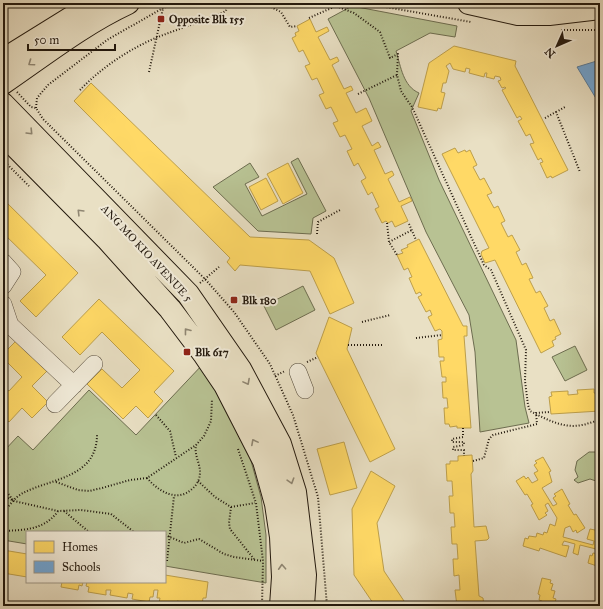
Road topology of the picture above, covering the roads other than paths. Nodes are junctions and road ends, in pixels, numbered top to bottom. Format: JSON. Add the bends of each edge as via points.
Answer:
{"nodes":[{"id":1,"x":95,"y":3,"type":"edge"},
{"id":2,"x":128,"y":3,"type":"edge"},
{"id":3,"x":469,"y":3,"type":"edge"},
{"id":4,"x":600,"y":8,"type":"edge"},
{"id":5,"x":3,"y":60,"type":"edge"},
{"id":6,"x":3,"y":83,"type":"edge"},
{"id":7,"x":3,"y":104,"type":"edge"},
{"id":8,"x":3,"y":134,"type":"edge"},
{"id":9,"x":3,"y":262,"type":"edge"},
{"id":10,"x":3,"y":286,"type":"edge"},
{"id":11,"x":3,"y":304,"type":"edge"},
{"id":12,"x":7,"y":329,"type":"edge"},
{"id":13,"x":94,"y":364,"type":"dead end"},
{"id":14,"x":298,"y":372,"type":"dead end"},
{"id":15,"x":74,"y":385,"type":"junction"},
{"id":16,"x":305,"y":390,"type":"dead end"},
{"id":17,"x":55,"y":404,"type":"dead end"},
{"id":18,"x":281,"y":606,"type":"edge"},
{"id":19,"x":303,"y":606,"type":"edge"}],
"edges":[{"from":1,"to":5,"type":"main road"},
{"from":2,"to":6,"type":"main road","one_way":true,"via":[[109,12]]},
{"from":3,"to":4,"type":"main road","via":[[518,14],[549,14]]},
{"from":7,"to":19,"type":"main road","name":"ANG MO KIO AVENUE 5","one_way":true,"via":[[188,294],[240,369],[280,444],[295,492],[306,575]]},
{"from":18,"to":8,"type":"main road","name":"ANG MO KIO AVENUE 5","one_way":true,"via":[[283,577],[276,504],[264,461],[225,385],[164,303],[107,239]]},
{"from":9,"to":10,"type":"lane","via":[[12,272]]},
{"from":11,"to":12,"type":"lane","via":[[7,312]]},
{"from":12,"to":15,"type":"lane"},
{"from":13,"to":15,"type":"lane"},
{"from":14,"to":16,"type":"lane"},
{"from":15,"to":17,"type":"lane"}]}
